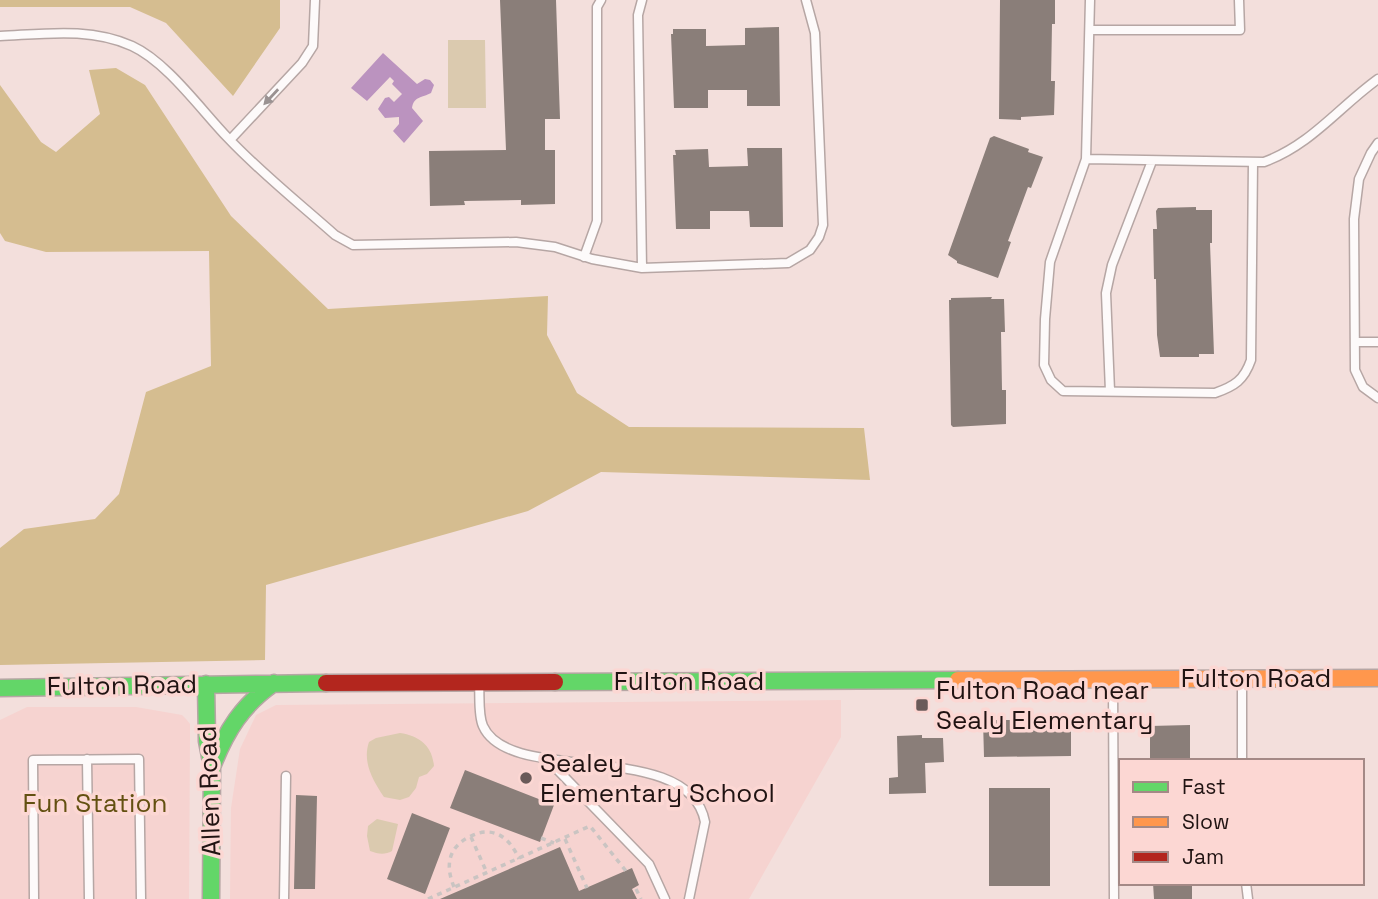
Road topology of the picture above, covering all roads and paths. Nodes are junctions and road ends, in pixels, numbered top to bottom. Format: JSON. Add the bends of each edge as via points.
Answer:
{"nodes":[{"id":1,"x":315,"y":0,"type":"edge"},
{"id":2,"x":601,"y":0,"type":"edge"},
{"id":3,"x":642,"y":0,"type":"edge"},
{"id":4,"x":806,"y":0,"type":"edge"},
{"id":5,"x":1090,"y":0,"type":"edge"},
{"id":6,"x":1239,"y":0,"type":"edge"},
{"id":7,"x":1091,"y":30,"type":"junction"},
{"id":8,"x":0,"y":36,"type":"edge"},
{"id":9,"x":1378,"y":79,"type":"edge"},
{"id":10,"x":230,"y":140,"type":"junction"},
{"id":11,"x":1378,"y":143,"type":"edge"},
{"id":12,"x":1086,"y":159,"type":"junction"},
{"id":13,"x":1152,"y":161,"type":"junction"},
{"id":14,"x":1253,"y":162,"type":"junction"},
{"id":15,"x":584,"y":257,"type":"junction"},
{"id":16,"x":642,"y":268,"type":"junction"},
{"id":17,"x":1355,"y":342,"type":"junction"},
{"id":18,"x":1378,"y":342,"type":"edge"},
{"id":19,"x":1110,"y":391,"type":"junction"},
{"id":20,"x":1378,"y":398,"type":"edge"},
{"id":21,"x":1113,"y":678,"type":"junction"},
{"id":22,"x":1242,"y":678,"type":"junction"},
{"id":23,"x":1378,"y":678,"type":"edge"},
{"id":24,"x":479,"y":682,"type":"junction"},
{"id":25,"x":274,"y":683,"type":"junction"},
{"id":26,"x":206,"y":684,"type":"junction"},
{"id":27,"x":0,"y":688,"type":"edge"},
{"id":28,"x":546,"y":758,"type":"junction"},
{"id":29,"x":87,"y":759,"type":"junction"},
{"id":30,"x":1242,"y":759,"type":"edge"},
{"id":31,"x":212,"y":767,"type":"junction"},
{"id":32,"x":286,"y":776,"type":"dead end"},
{"id":33,"x":471,"y":836,"type":"junction"},
{"id":34,"x":541,"y":838,"type":"dead end"},
{"id":35,"x":565,"y":838,"type":"junction"},
{"id":36,"x":554,"y":844,"type":"junction"},
{"id":37,"x":519,"y":859,"type":"junction"},
{"id":38,"x":626,"y":871,"type":"dead end"},
{"id":39,"x":487,"y":873,"type":"junction"},
{"id":40,"x":454,"y":887,"type":"junction"},
{"id":41,"x":587,"y":888,"type":"dead end"},
{"id":42,"x":636,"y":889,"type":"dead end"},
{"id":43,"x":34,"y":899,"type":"edge"},
{"id":44,"x":89,"y":899,"type":"edge"},
{"id":45,"x":141,"y":899,"type":"edge"},
{"id":46,"x":211,"y":899,"type":"edge"},
{"id":47,"x":284,"y":899,"type":"edge"},
{"id":48,"x":428,"y":899,"type":"edge"},
{"id":49,"x":641,"y":899,"type":"edge"},
{"id":50,"x":665,"y":899,"type":"edge"},
{"id":51,"x":689,"y":899,"type":"edge"},
{"id":52,"x":1114,"y":899,"type":"edge"}],
"edges":[{"from":1,"to":10,"type":"lane","one_way":true,"via":[[310,52]]},
{"from":2,"to":15,"type":"lane","via":[[597,7],[597,221]]},
{"from":3,"to":16,"type":"lane","via":[[638,15]]},
{"from":4,"to":16,"type":"lane","via":[[815,33],[819,237],[810,250],[788,263]]},
{"from":5,"to":7,"type":"lane"},
{"from":6,"to":7,"type":"lane","via":[[1240,30]]},
{"from":7,"to":12,"type":"lane"},
{"from":8,"to":10,"type":"lane","via":[[81,33],[133,47],[167,72]]},
{"from":9,"to":14,"type":"lane","via":[[1309,139],[1285,154]]},
{"from":10,"to":15,"type":"lane","via":[[335,235],[353,244],[516,242],[555,247]]},
{"from":11,"to":17,"type":"lane","via":[[1359,179],[1354,219]]},
{"from":12,"to":13,"type":"lane"},
{"from":12,"to":19,"type":"lane","via":[[1050,262],[1044,365],[1063,391]]},
{"from":13,"to":14,"type":"lane"},
{"from":13,"to":19,"type":"lane","via":[[1112,265],[1106,293]]},
{"from":14,"to":19,"type":"lane","via":[[1251,360],[1245,374],[1234,387],[1215,393]]},
{"from":15,"to":16,"type":"lane"},
{"from":17,"to":18,"type":"lane"},
{"from":17,"to":20,"type":"lane","via":[[1355,370],[1363,387]]},
{"from":21,"to":22,"type":"street","name":"Fulton Road"},
{"from":21,"to":24,"type":"street","name":"Fulton Road"},
{"from":21,"to":52,"type":"lane"},
{"from":22,"to":23,"type":"street","name":"Fulton Road"},
{"from":22,"to":30,"type":"lane"},
{"from":24,"to":25,"type":"street","name":"Fulton Road"},
{"from":24,"to":28,"type":"lane","via":[[482,725],[495,742],[516,753]]},
{"from":25,"to":26,"type":"street","name":"Fulton Road"},
{"from":25,"to":31,"type":"street","via":[[240,710]]},
{"from":26,"to":27,"type":"street","name":"Fulton Road"},
{"from":26,"to":31,"type":"street","name":"Allen Road"},
{"from":28,"to":50,"type":"lane","via":[[649,864]]},
{"from":28,"to":51,"type":"lane","via":[[648,773],[675,782],[693,799],[705,822]]},
{"from":29,"to":43,"type":"lane","via":[[33,760]]},
{"from":29,"to":44,"type":"lane"},
{"from":29,"to":45,"type":"lane","via":[[139,759]]},
{"from":31,"to":46,"type":"street","name":"Allen Road"},
{"from":32,"to":47,"type":"lane"},
{"from":33,"to":37,"type":"path","via":[[487,831],[504,836]]},
{"from":33,"to":39,"type":"path"},
{"from":33,"to":40,"type":"path","via":[[451,853],[448,868]]},
{"from":34,"to":36,"type":"path"},
{"from":35,"to":36,"type":"path"},
{"from":35,"to":38,"type":"path","via":[[590,826]]},
{"from":35,"to":41,"type":"path"},
{"from":36,"to":37,"type":"path"},
{"from":37,"to":39,"type":"path"},
{"from":39,"to":40,"type":"path"},
{"from":40,"to":48,"type":"path"},
{"from":42,"to":49,"type":"path"}]}
